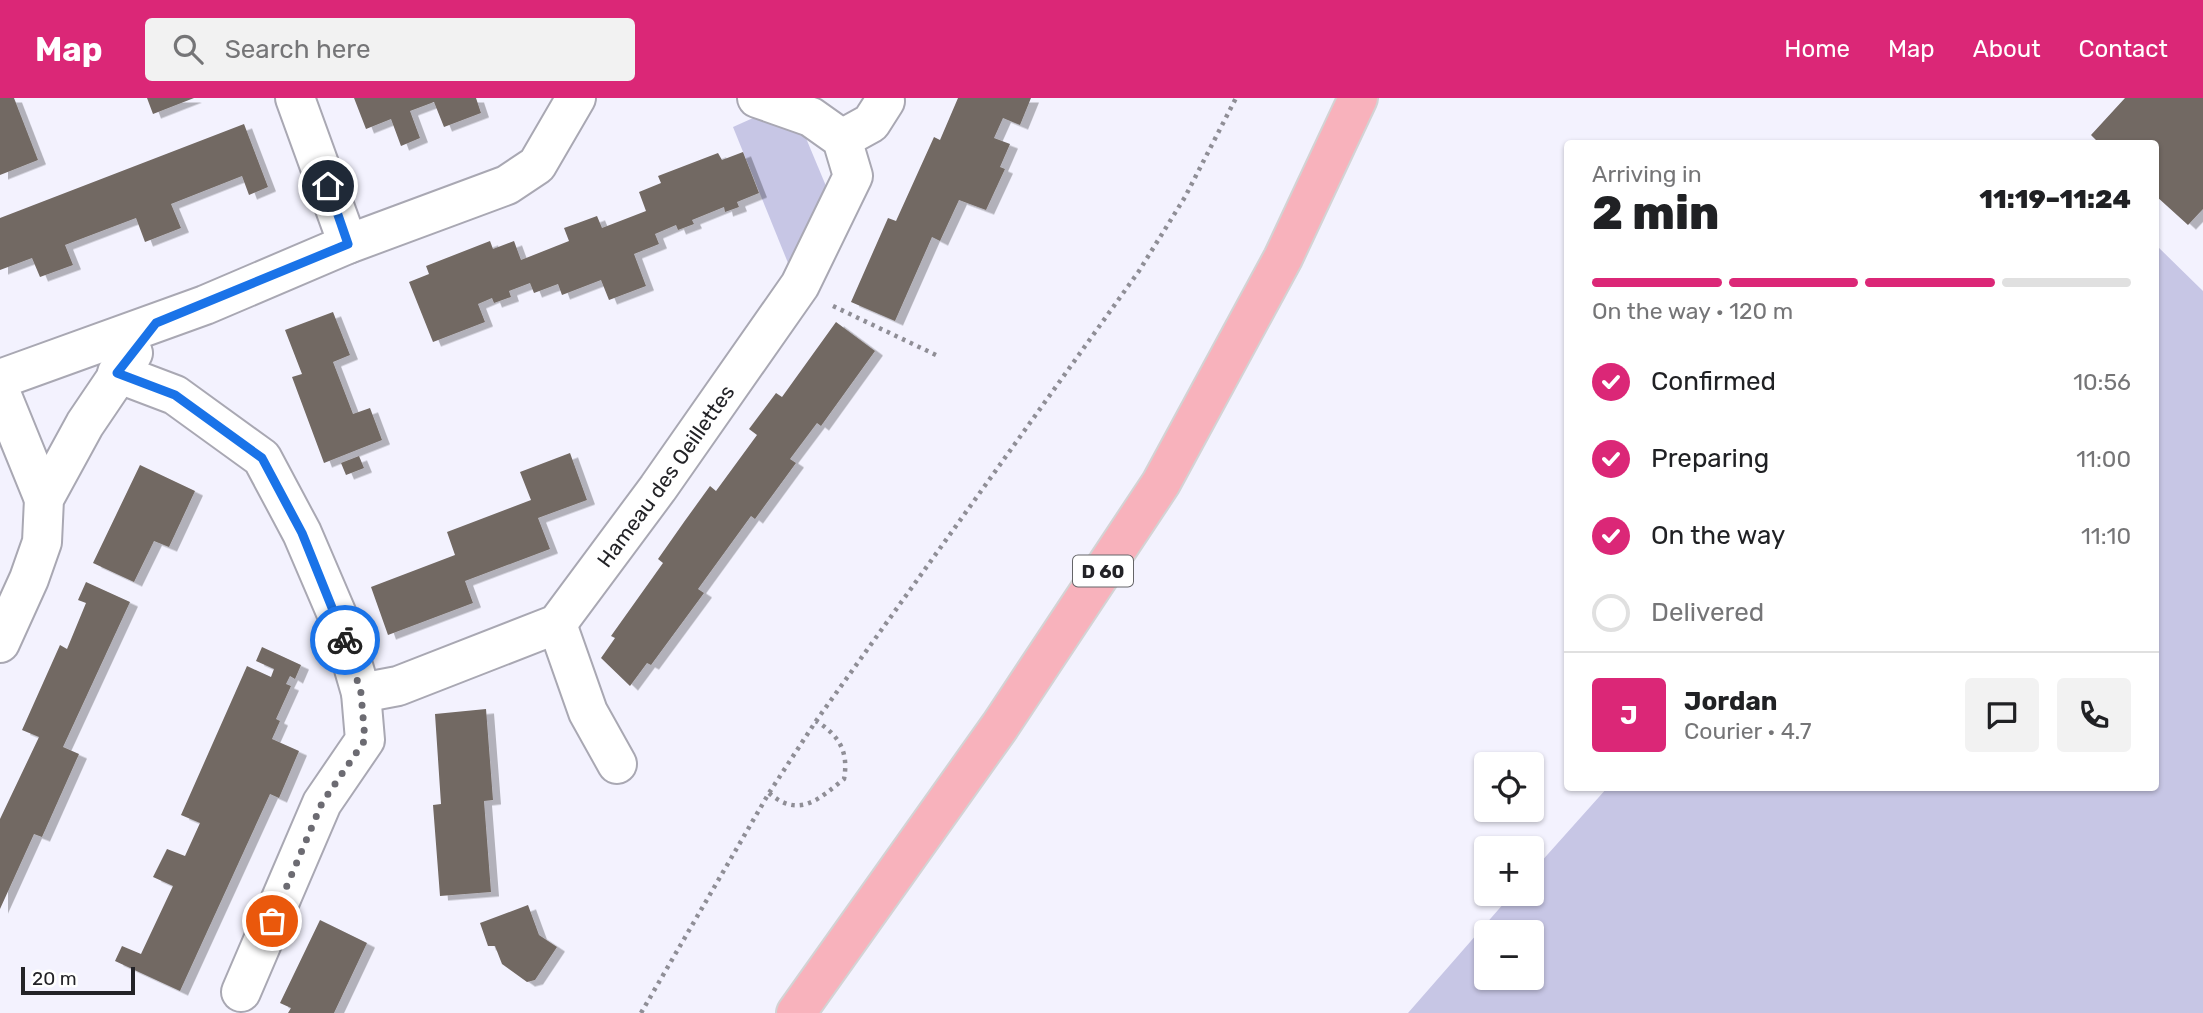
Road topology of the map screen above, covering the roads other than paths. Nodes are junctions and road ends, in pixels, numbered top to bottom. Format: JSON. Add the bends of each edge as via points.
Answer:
{"nodes":[{"id":1,"x":295,"y":98,"type":"edge"},
{"id":2,"x":576,"y":98,"type":"edge"},
{"id":3,"x":757,"y":98,"type":"edge"},
{"id":4,"x":1358,"y":98,"type":"edge"},
{"id":5,"x":885,"y":101,"type":"dead end"},
{"id":6,"x":842,"y":139,"type":"junction"},
{"id":7,"x":348,"y":244,"type":"junction"},
{"id":8,"x":156,"y":323,"type":"junction"},
{"id":9,"x":117,"y":373,"type":"junction"},
{"id":10,"x":0,"y":379,"type":"edge"},
{"id":11,"x":0,"y":391,"type":"edge"},
{"id":12,"x":44,"y":499,"type":"junction"},
{"id":13,"x":557,"y":624,"type":"junction"},
{"id":14,"x":0,"y":643,"type":"edge"},
{"id":15,"x":361,"y":693,"type":"junction"},
{"id":16,"x":617,"y":764,"type":"dead end"},
{"id":17,"x":241,"y":992,"type":"dead end"},
{"id":18,"x":796,"y":1013,"type":"edge"}],
"edges":[{"from":1,"to":7,"type":"street"},
{"from":2,"to":7,"type":"street","via":[[537,165],[507,185]]},
{"from":3,"to":6,"type":"street","via":[[811,117]]},
{"from":4,"to":18,"type":"main road","number":"D 60","via":[[1283,258],[1161,483],[1000,726]]},
{"from":5,"to":6,"type":"street","via":[[871,123]]},
{"from":6,"to":13,"type":"street","name":"Hameau des Oeillettes","via":[[853,176],[800,285]]},
{"from":7,"to":8,"type":"street"},
{"from":8,"to":9,"type":"street"},
{"from":8,"to":10,"type":"street"},
{"from":9,"to":12,"type":"street"},
{"from":9,"to":15,"type":"street","via":[[175,395],[262,458],[302,533],[341,624]]},
{"from":11,"to":12,"type":"street"},
{"from":12,"to":14,"type":"street","via":[[42,542]]},
{"from":13,"to":15,"type":"street","via":[[398,686]]},
{"from":13,"to":16,"type":"street","via":[[588,712]]},
{"from":15,"to":17,"type":"street","via":[[365,740],[322,803]]}]}
